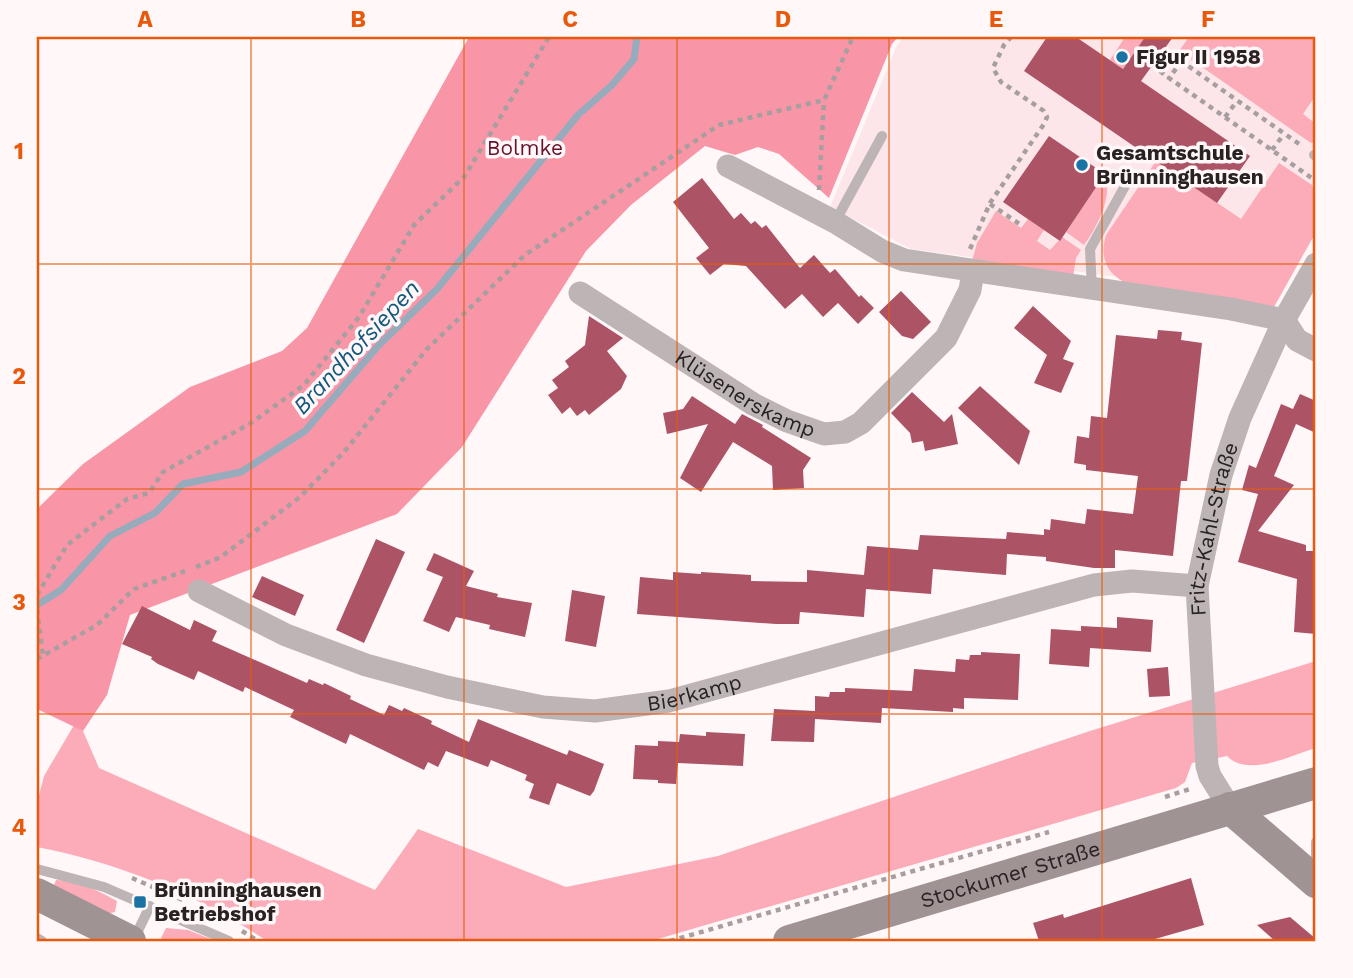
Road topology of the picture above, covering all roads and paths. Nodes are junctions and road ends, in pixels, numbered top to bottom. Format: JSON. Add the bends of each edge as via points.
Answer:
{"nodes":[{"id":1,"x":549,"y":37,"type":"edge"},
{"id":2,"x":853,"y":37,"type":"edge"},
{"id":3,"x":1010,"y":37,"type":"edge"},
{"id":4,"x":1164,"y":49,"type":"dead end"},
{"id":5,"x":1182,"y":61,"type":"junction"},
{"id":6,"x":1152,"y":65,"type":"dead end"},
{"id":7,"x":1169,"y":78,"type":"junction"},
{"id":8,"x":824,"y":100,"type":"junction"},
{"id":9,"x":1237,"y":100,"type":"junction"},
{"id":10,"x":1225,"y":117,"type":"junction"},
{"id":11,"x":1284,"y":134,"type":"junction"},
{"id":12,"x":882,"y":136,"type":"dead end"},
{"id":13,"x":1272,"y":150,"type":"junction"},
{"id":14,"x":1315,"y":155,"type":"edge"},
{"id":15,"x":728,"y":166,"type":"dead end"},
{"id":16,"x":1316,"y":181,"type":"edge"},
{"id":17,"x":1125,"y":186,"type":"dead end"},
{"id":18,"x":990,"y":203,"type":"junction"},
{"id":19,"x":814,"y":212,"type":"junction"},
{"id":20,"x":835,"y":222,"type":"junction"},
{"id":21,"x":1021,"y":225,"type":"dead end"},
{"id":22,"x":1316,"y":264,"type":"edge"},
{"id":23,"x":967,"y":270,"type":"junction"},
{"id":24,"x":1092,"y":289,"type":"junction"},
{"id":25,"x":580,"y":293,"type":"dead end"},
{"id":26,"x":1284,"y":320,"type":"junction"},
{"id":27,"x":1316,"y":350,"type":"edge"},
{"id":28,"x":1197,"y":586,"type":"junction"},
{"id":29,"x":199,"y":591,"type":"dead end"},
{"id":30,"x":37,"y":595,"type":"edge"},
{"id":31,"x":37,"y":609,"type":"edge"},
{"id":32,"x":40,"y":657,"type":"edge"},
{"id":33,"x":1213,"y":782,"type":"junction"},
{"id":34,"x":1316,"y":783,"type":"edge"},
{"id":35,"x":1158,"y":800,"type":"dead end"},
{"id":36,"x":1230,"y":808,"type":"junction"},
{"id":37,"x":1060,"y":829,"type":"dead end"},
{"id":38,"x":1316,"y":842,"type":"edge"},
{"id":39,"x":1316,"y":858,"type":"edge"},
{"id":40,"x":37,"y":869,"type":"edge"},
{"id":41,"x":1316,"y":882,"type":"edge"},
{"id":42,"x":37,"y":894,"type":"edge"},
{"id":43,"x":150,"y":906,"type":"junction"},
{"id":44,"x":37,"y":938,"type":"edge"},
{"id":45,"x":123,"y":940,"type":"edge"},
{"id":46,"x":42,"y":941,"type":"edge"},
{"id":47,"x":229,"y":941,"type":"edge"},
{"id":48,"x":670,"y":941,"type":"edge"},
{"id":49,"x":789,"y":941,"type":"edge"}],
"edges":[{"from":1,"to":30,"type":"path","via":[[464,177],[414,225],[359,317],[304,385],[251,424],[163,472],[149,493],[127,499],[67,545]]},
{"from":2,"to":8,"type":"path"},
{"from":3,"to":18,"type":"path","via":[[993,68],[1001,82],[1047,117]]},
{"from":4,"to":5,"type":"path"},
{"from":5,"to":7,"type":"path"},
{"from":5,"to":9,"type":"path"},
{"from":6,"to":7,"type":"path"},
{"from":7,"to":10,"type":"path"},
{"from":8,"to":19,"type":"path"},
{"from":8,"to":32,"type":"path","via":[[719,125],[525,255],[427,349],[344,452],[300,497],[221,557],[134,589],[97,625]]},
{"from":9,"to":10,"type":"path"},
{"from":9,"to":11,"type":"path"},
{"from":10,"to":13,"type":"path"},
{"from":11,"to":13,"type":"path"},
{"from":11,"to":14,"type":"path"},
{"from":12,"to":20,"type":"lane"},
{"from":13,"to":16,"type":"path"},
{"from":15,"to":19,"type":"street"},
{"from":17,"to":24,"type":"lane","via":[[1090,249]]},
{"from":18,"to":21,"type":"path"},
{"from":18,"to":23,"type":"path"},
{"from":19,"to":20,"type":"street"},
{"from":20,"to":23,"type":"street","via":[[904,260]]},
{"from":22,"to":26,"type":"street","name":"Fritz-Kahl-Straße"},
{"from":23,"to":24,"type":"street"},
{"from":23,"to":25,"type":"street","name":"Klüsenerskamp","via":[[970,290],[946,338],[860,423],[845,432],[824,434],[786,422],[753,404]]},
{"from":24,"to":26,"type":"street"},
{"from":26,"to":27,"type":"street","via":[[1297,340]]},
{"from":26,"to":28,"type":"street","name":"Fritz-Kahl-Straße","via":[[1240,418]]},
{"from":28,"to":29,"type":"street","name":"Bierkamp","via":[[1132,581],[1094,585],[669,701],[595,711],[543,707],[366,665],[286,635]]},
{"from":28,"to":33,"type":"street","name":"Fritz-Kahl-Straße","via":[[1208,766]]},
{"from":31,"to":32,"type":"path"},
{"from":33,"to":35,"type":"path"},
{"from":33,"to":36,"type":"street","name":"Fritz-Kahl-Straße"},
{"from":34,"to":36,"type":"main road","name":"Stockumer Straße"},
{"from":36,"to":41,"type":"main road"},
{"from":36,"to":49,"type":"main road","name":"Stockumer Straße"},
{"from":37,"to":48,"type":"path"},
{"from":38,"to":39,"type":"lane"},
{"from":40,"to":43,"type":"lane","via":[[84,880]]},
{"from":42,"to":45,"type":"main road"},
{"from":43,"to":45,"type":"lane"},
{"from":43,"to":47,"type":"lane"},
{"from":44,"to":46,"type":"lane"}]}
